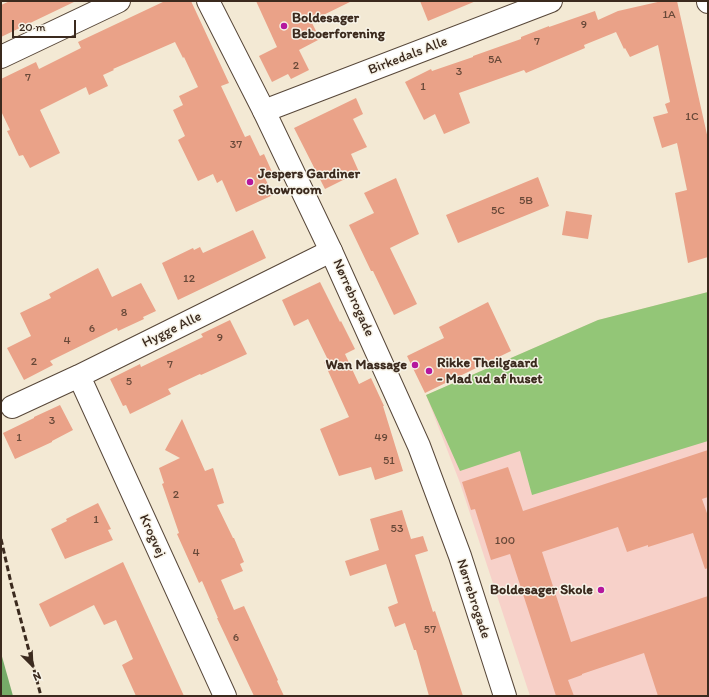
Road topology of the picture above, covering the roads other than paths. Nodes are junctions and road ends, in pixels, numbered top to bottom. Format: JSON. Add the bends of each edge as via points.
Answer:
{"nodes":[{"id":1,"x":119,"y":1,"type":"edge"},
{"id":2,"x":208,"y":1,"type":"edge"},
{"id":3,"x":551,"y":1,"type":"edge"},
{"id":4,"x":1,"y":57,"type":"edge"},
{"id":5,"x":264,"y":111,"type":"junction"},
{"id":6,"x":332,"y":251,"type":"junction"},
{"id":7,"x":79,"y":376,"type":"junction"},
{"id":8,"x":12,"y":407,"type":"dead end"},
{"id":9,"x":225,"y":696,"type":"edge"},
{"id":10,"x":505,"y":696,"type":"edge"}],
"edges":[{"from":1,"to":4,"type":"street"},
{"from":2,"to":5,"type":"street","name":"Nørrebrogade"},
{"from":3,"to":5,"type":"street","name":"Birkedals Alle"},
{"from":5,"to":6,"type":"street","name":"Nørrebrogade"},
{"from":6,"to":7,"type":"street","name":"Hygge Alle"},
{"from":6,"to":10,"type":"street","name":"Nørrebrogade","via":[[420,446],[460,556]]},
{"from":7,"to":8,"type":"street","name":"Hygge Alle"},
{"from":7,"to":9,"type":"street","name":"Krogvej"}]}
